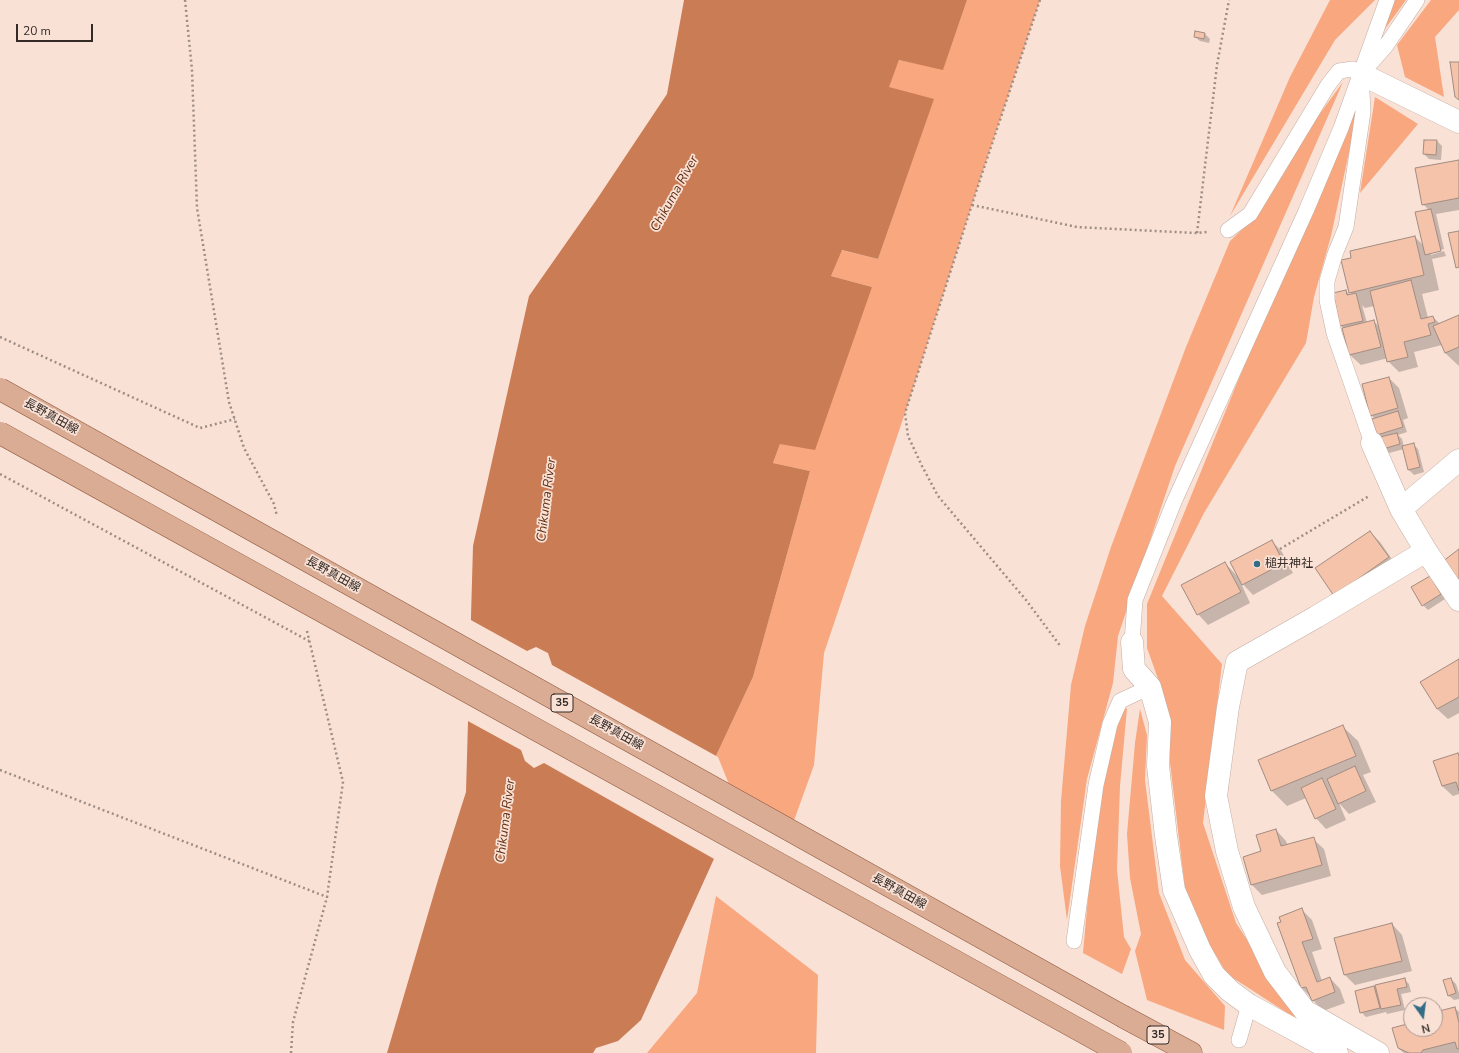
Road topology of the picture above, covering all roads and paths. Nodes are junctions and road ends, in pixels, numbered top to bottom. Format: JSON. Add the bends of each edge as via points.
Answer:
{"nodes":[{"id":1,"x":185,"y":0,"type":"edge"},
{"id":2,"x":1040,"y":0,"type":"edge"},
{"id":3,"x":1228,"y":0,"type":"edge"},
{"id":4,"x":1387,"y":0,"type":"edge"},
{"id":5,"x":1417,"y":0,"type":"edge"},
{"id":6,"x":1360,"y":74,"type":"junction"},
{"id":7,"x":1459,"y":122,"type":"edge"},
{"id":8,"x":972,"y":205,"type":"junction"},
{"id":9,"x":1228,"y":230,"type":"joint"},
{"id":10,"x":1198,"y":233,"type":"junction"},
{"id":11,"x":0,"y":337,"type":"edge"},
{"id":12,"x":0,"y":389,"type":"edge"},
{"id":13,"x":235,"y":419,"type":"junction"},
{"id":14,"x":0,"y":433,"type":"edge"},
{"id":15,"x":1372,"y":443,"type":"joint"},
{"id":16,"x":1459,"y":460,"type":"edge"},
{"id":17,"x":0,"y":474,"type":"edge"},
{"id":18,"x":1390,"y":484,"type":"junction"},
{"id":19,"x":1401,"y":509,"type":"junction"},
{"id":20,"x":278,"y":519,"type":"dead end"},
{"id":21,"x":1280,"y":549,"type":"dead end"},
{"id":22,"x":1426,"y":551,"type":"junction"},
{"id":23,"x":1459,"y":600,"type":"edge"},
{"id":24,"x":306,"y":626,"type":"dead end"},
{"id":25,"x":309,"y":642,"type":"junction"},
{"id":26,"x":1132,"y":642,"type":"joint"},
{"id":27,"x":1061,"y":647,"type":"dead end"},
{"id":28,"x":1150,"y":687,"type":"junction"},
{"id":29,"x":0,"y":770,"type":"edge"},
{"id":30,"x":327,"y":897,"type":"junction"},
{"id":31,"x":1074,"y":941,"type":"dead end"},
{"id":32,"x":1249,"y":1005,"type":"junction"},
{"id":33,"x":1239,"y":1040,"type":"dead end"},
{"id":34,"x":291,"y":1053,"type":"edge"},
{"id":35,"x":1121,"y":1053,"type":"edge"},
{"id":36,"x":1191,"y":1053,"type":"edge"},
{"id":37,"x":1337,"y":1053,"type":"edge"},
{"id":38,"x":1378,"y":1053,"type":"edge"}],
"edges":[{"from":1,"to":13,"type":"path","via":[[192,70],[197,208],[229,402]]},
{"from":2,"to":8,"type":"path"},
{"from":3,"to":10,"type":"path"},
{"from":4,"to":6,"type":"lane"},
{"from":5,"to":6,"type":"lane","via":[[1385,47]]},
{"from":6,"to":7,"type":"street"},
{"from":6,"to":9,"type":"lane","via":[[1353,69],[1339,71],[1250,214]]},
{"from":6,"to":15,"type":"lane","via":[[1363,112],[1346,227],[1327,281],[1334,333]]},
{"from":6,"to":26,"type":"lane","via":[[1306,212],[1174,502],[1135,600]]},
{"from":8,"to":10,"type":"path","via":[[1077,227]]},
{"from":8,"to":27,"type":"path","via":[[905,413],[908,436],[938,496],[1026,600]]},
{"from":9,"to":10,"type":"path"},
{"from":11,"to":13,"type":"path","via":[[200,428]]},
{"from":12,"to":36,"type":"main road","name":"長野真田線","number":"35","bridge":true,"via":[[1124,1018]]},
{"from":13,"to":20,"type":"path","via":[[244,448],[274,504]]},
{"from":14,"to":35,"type":"main road","bridge":true},
{"from":15,"to":18,"type":"street"},
{"from":16,"to":19,"type":"street"},
{"from":17,"to":25,"type":"path"},
{"from":18,"to":19,"type":"street"},
{"from":18,"to":21,"type":"path"},
{"from":19,"to":22,"type":"street"},
{"from":22,"to":23,"type":"street"},
{"from":22,"to":38,"type":"street","via":[[1237,662],[1216,796],[1227,851],[1244,907],[1275,972],[1305,1011]]},
{"from":24,"to":25,"type":"path"},
{"from":25,"to":30,"type":"path","via":[[343,782]]},
{"from":26,"to":28,"type":"street","via":[[1134,669]]},
{"from":28,"to":31,"type":"lane","via":[[1120,701],[1110,724],[1096,785]]},
{"from":28,"to":32,"type":"street","via":[[1160,722],[1158,766],[1174,890],[1200,950],[1214,975]]},
{"from":29,"to":30,"type":"path"},
{"from":30,"to":34,"type":"path","via":[[293,1022]]},
{"from":32,"to":33,"type":"lane"},
{"from":32,"to":37,"type":"street"}]}
